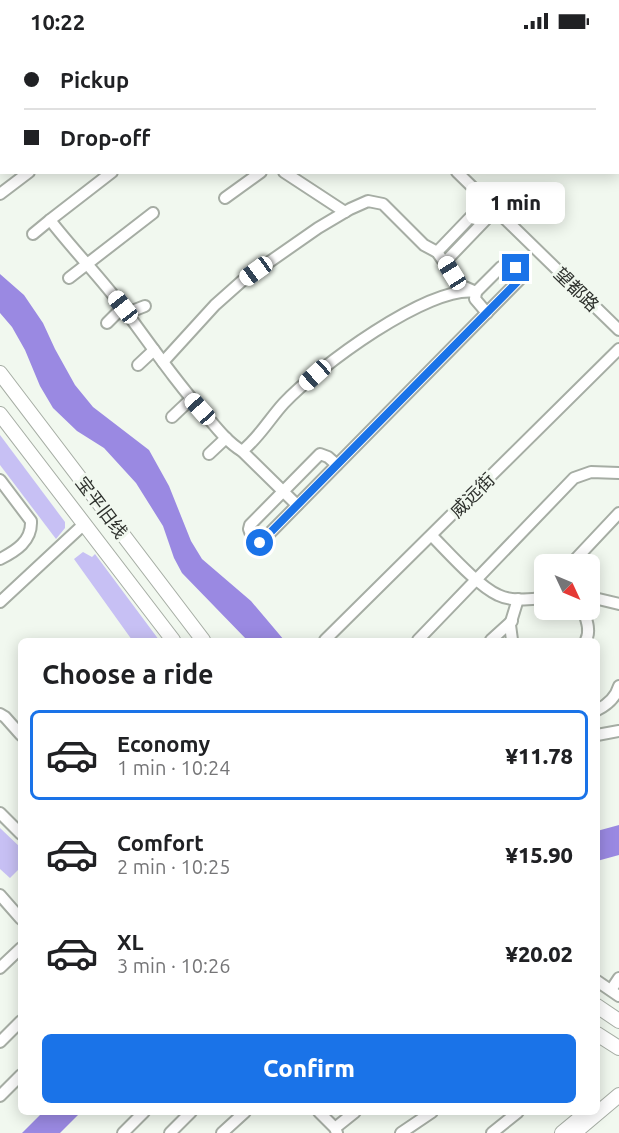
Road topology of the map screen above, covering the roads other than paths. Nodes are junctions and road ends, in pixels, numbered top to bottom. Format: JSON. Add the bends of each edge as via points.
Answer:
{"nodes":[{"id":1,"x":26,"y":174,"type":"edge"},
{"id":2,"x":109,"y":174,"type":"edge"},
{"id":3,"x":258,"y":174,"type":"edge"},
{"id":4,"x":287,"y":174,"type":"edge"},
{"id":5,"x":459,"y":174,"type":"edge"},
{"id":6,"x":0,"y":194,"type":"edge"},
{"id":7,"x":225,"y":198,"type":"dead end"},
{"id":8,"x":486,"y":201,"type":"junction"},
{"id":9,"x":495,"y":210,"type":"junction"},
{"id":10,"x":345,"y":212,"type":"junction"},
{"id":11,"x":153,"y":213,"type":"dead end"},
{"id":12,"x":50,"y":220,"type":"junction"},
{"id":13,"x":33,"y":234,"type":"dead end"},
{"id":14,"x":437,"y":252,"type":"junction"},
{"id":15,"x":87,"y":262,"type":"junction"},
{"id":16,"x":445,"y":262,"type":"junction"},
{"id":17,"x":69,"y":278,"type":"dead end"},
{"id":18,"x":476,"y":292,"type":"junction"},
{"id":19,"x":145,"y":306,"type":"dead end"},
{"id":20,"x":125,"y":310,"type":"junction"},
{"id":21,"x":487,"y":313,"type":"junction"},
{"id":22,"x":107,"y":323,"type":"dead end"},
{"id":23,"x":619,"y":330,"type":"edge"},
{"id":24,"x":619,"y":349,"type":"edge"},
{"id":25,"x":154,"y":350,"type":"junction"},
{"id":26,"x":163,"y":362,"type":"junction"},
{"id":27,"x":138,"y":364,"type":"dead end"},
{"id":28,"x":0,"y":373,"type":"edge"},
{"id":29,"x":190,"y":399,"type":"junction"},
{"id":30,"x":0,"y":414,"type":"edge"},
{"id":31,"x":172,"y":417,"type":"dead end"},
{"id":32,"x":226,"y":438,"type":"junction"},
{"id":33,"x":242,"y":451,"type":"junction"},
{"id":34,"x":209,"y":454,"type":"dead end"},
{"id":35,"x":337,"y":465,"type":"junction"},
{"id":36,"x":619,"y":473,"type":"edge"},
{"id":37,"x":0,"y":480,"type":"edge"},
{"id":38,"x":283,"y":492,"type":"junction"},
{"id":39,"x":297,"y":506,"type":"junction"},
{"id":40,"x":619,"y":513,"type":"edge"},
{"id":41,"x":83,"y":525,"type":"junction"},
{"id":42,"x":432,"y":536,"type":"junction"},
{"id":43,"x":580,"y":554,"type":"edge"},
{"id":44,"x":1,"y":558,"type":"edge"},
{"id":45,"x":477,"y":579,"type":"junction"},
{"id":46,"x":534,"y":593,"type":"edge"},
{"id":47,"x":534,"y":598,"type":"edge"},
{"id":48,"x":522,"y":599,"type":"junction"},
{"id":49,"x":600,"y":599,"type":"edge"},
{"id":50,"x":0,"y":602,"type":"edge"},
{"id":51,"x":619,"y":604,"type":"edge"},
{"id":52,"x":586,"y":620,"type":"edge"},
{"id":53,"x":512,"y":621,"type":"junction"},
{"id":54,"x":171,"y":638,"type":"edge"},
{"id":55,"x":201,"y":638,"type":"edge"},
{"id":56,"x":327,"y":638,"type":"edge"},
{"id":57,"x":420,"y":638,"type":"edge"},
{"id":58,"x":493,"y":638,"type":"edge"},
{"id":59,"x":512,"y":638,"type":"edge"},
{"id":60,"x":587,"y":638,"type":"edge"},
{"id":61,"x":619,"y":686,"type":"edge"},
{"id":62,"x":600,"y":708,"type":"edge"},
{"id":63,"x":0,"y":714,"type":"edge"},
{"id":64,"x":619,"y":731,"type":"edge"},
{"id":65,"x":18,"y":732,"type":"edge"},
{"id":66,"x":600,"y":734,"type":"edge"},
{"id":67,"x":0,"y":813,"type":"edge"},
{"id":68,"x":18,"y":831,"type":"edge"},
{"id":69,"x":0,"y":896,"type":"edge"},
{"id":70,"x":18,"y":916,"type":"edge"},
{"id":71,"x":18,"y":951,"type":"edge"},
{"id":72,"x":0,"y":968,"type":"edge"},
{"id":73,"x":619,"y":978,"type":"edge"},
{"id":74,"x":600,"y":983,"type":"edge"},
{"id":75,"x":615,"y":993,"type":"edge"},
{"id":76,"x":600,"y":1008,"type":"edge"},
{"id":77,"x":619,"y":1021,"type":"edge"},
{"id":78,"x":18,"y":1024,"type":"edge"},
{"id":79,"x":600,"y":1036,"type":"edge"},
{"id":80,"x":0,"y":1042,"type":"edge"},
{"id":81,"x":619,"y":1048,"type":"edge"},
{"id":82,"x":18,"y":1079,"type":"edge"},
{"id":83,"x":618,"y":1091,"type":"edge"},
{"id":84,"x":0,"y":1096,"type":"edge"},
{"id":85,"x":600,"y":1102,"type":"edge"},
{"id":86,"x":600,"y":1108,"type":"edge"},
{"id":87,"x":141,"y":1115,"type":"edge"},
{"id":88,"x":188,"y":1115,"type":"edge"},
{"id":89,"x":242,"y":1115,"type":"edge"},
{"id":90,"x":322,"y":1115,"type":"edge"},
{"id":91,"x":352,"y":1115,"type":"edge"},
{"id":92,"x":428,"y":1115,"type":"edge"},
{"id":93,"x":514,"y":1115,"type":"edge"},
{"id":94,"x":584,"y":1115,"type":"edge"},
{"id":95,"x":593,"y":1115,"type":"edge"},
{"id":96,"x":336,"y":1130,"type":"edge"},
{"id":97,"x":123,"y":1133,"type":"edge"},
{"id":98,"x":170,"y":1133,"type":"edge"},
{"id":99,"x":222,"y":1133,"type":"edge"},
{"id":100,"x":401,"y":1133,"type":"edge"},
{"id":101,"x":492,"y":1133,"type":"edge"},
{"id":102,"x":562,"y":1133,"type":"edge"},
{"id":103,"x":574,"y":1133,"type":"edge"}],
"edges":[{"from":1,"to":6,"type":"street"},
{"from":2,"to":12,"type":"street"},
{"from":3,"to":7,"type":"street"},
{"from":4,"to":10,"type":"street"},
{"from":5,"to":8,"type":"street","name":"望都路"},
{"from":8,"to":9,"type":"street","name":"望都路"},
{"from":8,"to":14,"type":"street"},
{"from":9,"to":16,"type":"street"},
{"from":9,"to":23,"type":"street","name":"望都路"},
{"from":10,"to":14,"type":"street","via":[[368,201],[383,204],[424,245]]},
{"from":10,"to":26,"type":"street","via":[[242,281]]},
{"from":11,"to":15,"type":"street"},
{"from":12,"to":13,"type":"street"},
{"from":12,"to":15,"type":"street"},
{"from":14,"to":16,"type":"street"},
{"from":15,"to":17,"type":"street"},
{"from":15,"to":20,"type":"street"},
{"from":16,"to":18,"type":"street","via":[[460,285]]},
{"from":18,"to":21,"type":"street","via":[[475,299]]},
{"from":18,"to":21,"type":"street","via":[[501,267],[509,264],[519,271],[522,277]]},
{"from":18,"to":33,"type":"street","via":[[454,292],[362,338],[285,402]]},
{"from":19,"to":20,"type":"street"},
{"from":20,"to":22,"type":"street"},
{"from":20,"to":25,"type":"street"},
{"from":21,"to":35,"type":"street"},
{"from":24,"to":42,"type":"street","name":"威远街"},
{"from":25,"to":26,"type":"street"},
{"from":25,"to":27,"type":"street"},
{"from":26,"to":29,"type":"street"},
{"from":28,"to":55,"type":"main road","name":"宝平旧线"},
{"from":29,"to":31,"type":"street"},
{"from":29,"to":32,"type":"street"},
{"from":30,"to":41,"type":"main road","name":"宝平旧线"},
{"from":32,"to":33,"type":"street"},
{"from":32,"to":34,"type":"street"},
{"from":33,"to":38,"type":"street"},
{"from":35,"to":38,"type":"street","via":[[320,454]]},
{"from":35,"to":39,"type":"street"},
{"from":36,"to":45,"type":"street","via":[[591,472],[574,478]]},
{"from":37,"to":44,"type":"street","via":[[31,521],[32,528],[23,544]]},
{"from":38,"to":39,"type":"street"},
{"from":38,"to":39,"type":"street","via":[[250,525],[255,541],[260,543]]},
{"from":40,"to":43,"type":"street"},
{"from":41,"to":50,"type":"street"},
{"from":41,"to":54,"type":"main road","name":"宝平旧线"},
{"from":42,"to":45,"type":"street"},
{"from":42,"to":56,"type":"street","name":"威远街"},
{"from":45,"to":48,"type":"street","via":[[499,596]]},
{"from":45,"to":57,"type":"street"},
{"from":46,"to":48,"type":"street"},
{"from":47,"to":48,"type":"street"},
{"from":48,"to":53,"type":"street"},
{"from":49,"to":51,"type":"street"},
{"from":52,"to":60,"type":"street"},
{"from":53,"to":58,"type":"street"},
{"from":53,"to":59,"type":"street"},
{"from":61,"to":62,"type":"street","via":[[617,693]]},
{"from":63,"to":65,"type":"street"},
{"from":64,"to":66,"type":"street"},
{"from":67,"to":68,"type":"street"},
{"from":69,"to":70,"type":"street"},
{"from":71,"to":72,"type":"street"},
{"from":73,"to":75,"type":"street"},
{"from":74,"to":75,"type":"street"},
{"from":76,"to":77,"type":"main road"},
{"from":78,"to":80,"type":"street"},
{"from":79,"to":81,"type":"main road"},
{"from":82,"to":84,"type":"street"},
{"from":83,"to":85,"type":"main road"},
{"from":83,"to":86,"type":"main road"},
{"from":87,"to":97,"type":"street"},
{"from":88,"to":98,"type":"street"},
{"from":89,"to":99,"type":"street"},
{"from":90,"to":96,"type":"street"},
{"from":91,"to":96,"type":"street"},
{"from":92,"to":100,"type":"street"},
{"from":93,"to":101,"type":"street"},
{"from":94,"to":102,"type":"main road"},
{"from":95,"to":103,"type":"main road"}]}
